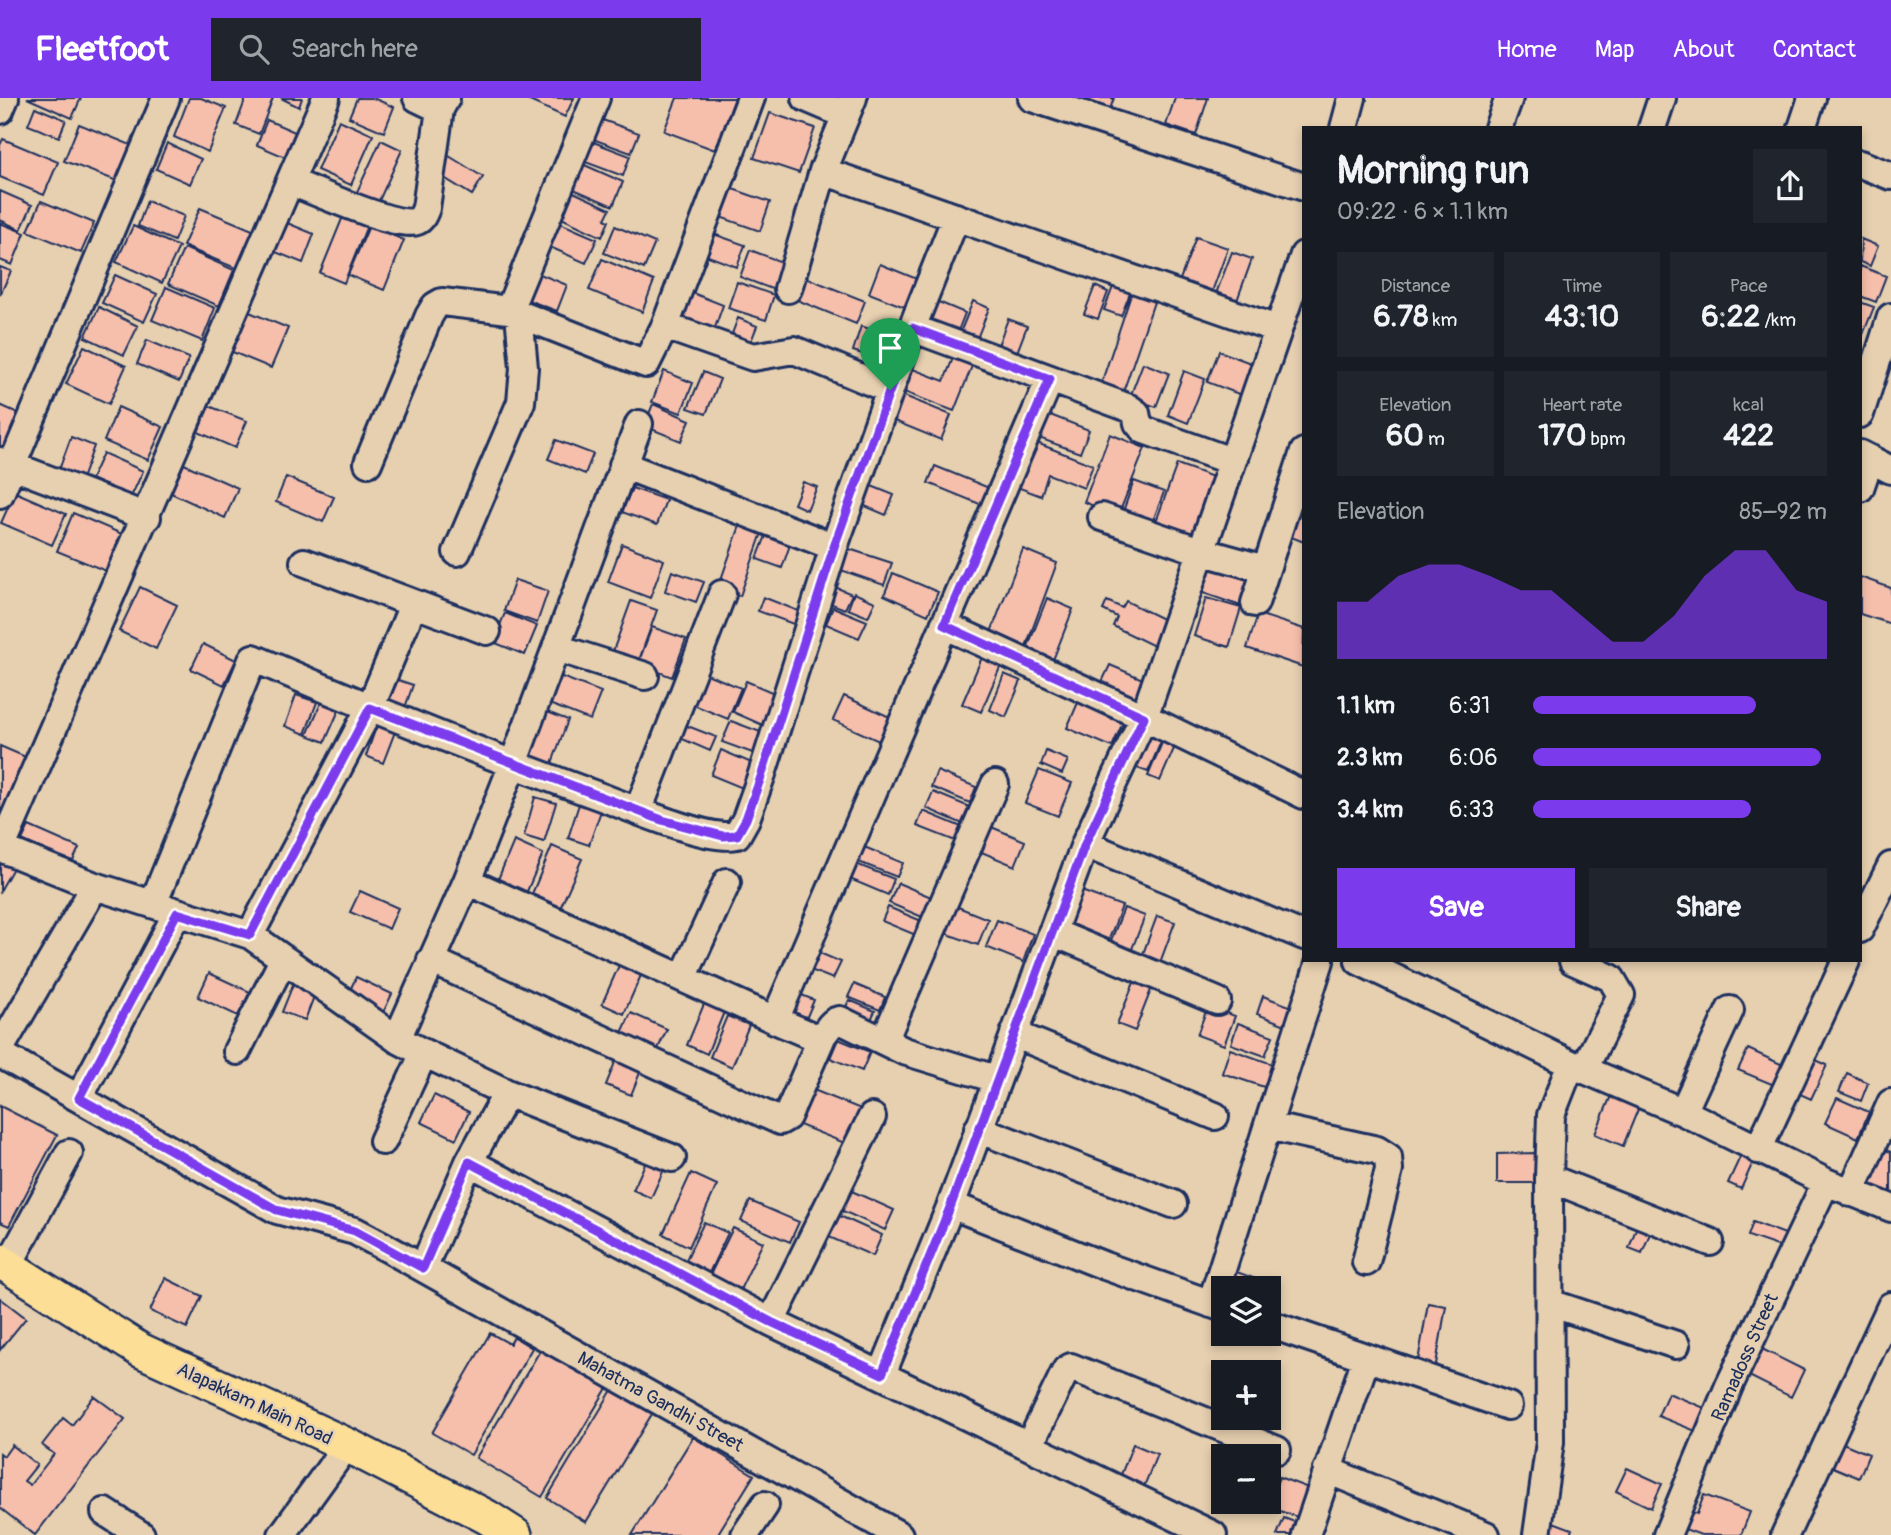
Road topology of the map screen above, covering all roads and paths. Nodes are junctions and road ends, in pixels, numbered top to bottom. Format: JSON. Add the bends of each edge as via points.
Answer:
{"nodes":[{"id":1,"x":5,"y":98,"type":"edge"},
{"id":2,"x":166,"y":98,"type":"edge"},
{"id":3,"x":326,"y":98,"type":"edge"},
{"id":4,"x":596,"y":98,"type":"edge"},
{"id":5,"x":751,"y":98,"type":"edge"},
{"id":6,"x":806,"y":98,"type":"edge"},
{"id":7,"x":1031,"y":98,"type":"edge"},
{"id":8,"x":1352,"y":98,"type":"edge"},
{"id":9,"x":1508,"y":98,"type":"edge"},
{"id":10,"x":1662,"y":98,"type":"edge"},
{"id":11,"x":1812,"y":98,"type":"edge"},
{"id":12,"x":434,"y":102,"type":"edge"},
{"id":13,"x":849,"y":107,"type":"edge"},
{"id":14,"x":0,"y":110,"type":"edge"},
{"id":15,"x":1345,"y":126,"type":"edge"},
{"id":16,"x":1499,"y":126,"type":"edge"},
{"id":17,"x":1653,"y":126,"type":"edge"},
{"id":18,"x":1803,"y":126,"type":"edge"},
{"id":19,"x":1862,"y":165,"type":"edge"},
{"id":20,"x":823,"y":171,"type":"junction"},
{"id":21,"x":1891,"y":176,"type":"edge"},
{"id":22,"x":290,"y":182,"type":"junction"},
{"id":23,"x":1302,"y":186,"type":"edge"},
{"id":24,"x":956,"y":217,"type":"junction"},
{"id":25,"x":1302,"y":260,"type":"edge"},
{"id":26,"x":788,"y":289,"type":"dead end"},
{"id":27,"x":514,"y":312,"type":"junction"},
{"id":28,"x":1891,"y":317,"type":"edge"},
{"id":29,"x":665,"y":326,"type":"junction"},
{"id":30,"x":912,"y":328,"type":"junction"},
{"id":31,"x":1277,"y":329,"type":"junction"},
{"id":32,"x":1050,"y":379,"type":"junction"},
{"id":33,"x":890,"y":390,"type":"junction"},
{"id":34,"x":1862,"y":408,"type":"edge"},
{"id":35,"x":639,"y":424,"type":"dead end"},
{"id":36,"x":1302,"y":458,"type":"edge"},
{"id":37,"x":1231,"y":461,"type":"junction"},
{"id":38,"x":1874,"y":461,"type":"edge"},
{"id":39,"x":6,"y":463,"type":"edge"},
{"id":40,"x":368,"y":463,"type":"dead end"},
{"id":41,"x":623,"y":465,"type":"junction"},
{"id":42,"x":1862,"y":484,"type":"edge"},
{"id":43,"x":0,"y":494,"type":"edge"},
{"id":44,"x":147,"y":517,"type":"junction"},
{"id":45,"x":1102,"y":517,"type":"dead end"},
{"id":46,"x":834,"y":547,"type":"junction"},
{"id":47,"x":1200,"y":551,"type":"junction"},
{"id":48,"x":457,"y":552,"type":"dead end"},
{"id":49,"x":304,"y":562,"type":"dead end"},
{"id":50,"x":1265,"y":569,"type":"junction"},
{"id":51,"x":722,"y":594,"type":"dead end"},
{"id":52,"x":1255,"y":603,"type":"dead end"},
{"id":53,"x":413,"y":605,"type":"junction"},
{"id":54,"x":944,"y":625,"type":"junction"},
{"id":55,"x":487,"y":631,"type":"dead end"},
{"id":56,"x":556,"y":648,"type":"junction"},
{"id":57,"x":645,"y":676,"type":"dead end"},
{"id":58,"x":370,"y":708,"type":"junction"},
{"id":59,"x":1144,"y":717,"type":"junction"},
{"id":60,"x":513,"y":764,"type":"junction"},
{"id":61,"x":995,"y":784,"type":"dead end"},
{"id":62,"x":1302,"y":794,"type":"edge"},
{"id":63,"x":638,"y":811,"type":"junction"},
{"id":64,"x":1085,"y":844,"type":"junction"},
{"id":65,"x":0,"y":848,"type":"edge"},
{"id":66,"x":1891,"y":866,"type":"edge"},
{"id":67,"x":467,"y":881,"type":"junction"},
{"id":68,"x":727,"y":882,"type":"dead end"},
{"id":69,"x":95,"y":886,"type":"junction"},
{"id":70,"x":165,"y":908,"type":"junction"},
{"id":71,"x":1862,"y":925,"type":"edge"},
{"id":72,"x":1052,"y":932,"type":"junction"},
{"id":73,"x":250,"y":935,"type":"junction"},
{"id":74,"x":1302,"y":935,"type":"edge"},
{"id":75,"x":283,"y":960,"type":"junction"},
{"id":76,"x":431,"y":960,"type":"junction"},
{"id":77,"x":1320,"y":962,"type":"edge"},
{"id":78,"x":1361,"y":962,"type":"edge"},
{"id":79,"x":1575,"y":962,"type":"edge"},
{"id":80,"x":1846,"y":962,"type":"edge"},
{"id":81,"x":683,"y":978,"type":"junction"},
{"id":82,"x":1217,"y":1001,"type":"dead end"},
{"id":83,"x":1730,"y":1010,"type":"dead end"},
{"id":84,"x":775,"y":1020,"type":"junction"},
{"id":85,"x":1014,"y":1034,"type":"junction"},
{"id":86,"x":822,"y":1037,"type":"junction"},
{"id":87,"x":397,"y":1038,"type":"junction"},
{"id":88,"x":884,"y":1041,"type":"junction"},
{"id":89,"x":0,"y":1049,"type":"edge"},
{"id":90,"x":237,"y":1051,"type":"dead end"},
{"id":91,"x":0,"y":1054,"type":"edge"},
{"id":92,"x":424,"y":1054,"type":"junction"},
{"id":93,"x":1578,"y":1067,"type":"junction"},
{"id":94,"x":996,"y":1079,"type":"junction"},
{"id":95,"x":507,"y":1093,"type":"junction"},
{"id":96,"x":79,"y":1098,"type":"junction"},
{"id":97,"x":1891,"y":1103,"type":"edge"},
{"id":98,"x":1684,"y":1112,"type":"junction"},
{"id":99,"x":872,"y":1116,"type":"dead end"},
{"id":100,"x":1215,"y":1116,"type":"dead end"},
{"id":101,"x":1268,"y":1126,"type":"junction"},
{"id":102,"x":978,"y":1129,"type":"junction"},
{"id":103,"x":383,"y":1141,"type":"dead end"},
{"id":104,"x":1758,"y":1150,"type":"junction"},
{"id":105,"x":69,"y":1153,"type":"dead end"},
{"id":106,"x":673,"y":1158,"type":"dead end"},
{"id":107,"x":469,"y":1162,"type":"junction"},
{"id":108,"x":1549,"y":1178,"type":"junction"},
{"id":109,"x":1826,"y":1182,"type":"junction"},
{"id":110,"x":1851,"y":1193,"type":"junction"},
{"id":111,"x":1173,"y":1204,"type":"dead end"},
{"id":112,"x":951,"y":1205,"type":"junction"},
{"id":113,"x":1891,"y":1208,"type":"edge"},
{"id":114,"x":1710,"y":1242,"type":"dead end"},
{"id":115,"x":1366,"y":1262,"type":"dead end"},
{"id":116,"x":4,"y":1263,"type":"edge"},
{"id":117,"x":423,"y":1268,"type":"junction"},
{"id":118,"x":1226,"y":1276,"type":"edge"},
{"id":119,"x":1550,"y":1303,"type":"junction"},
{"id":120,"x":1211,"y":1304,"type":"edge"},
{"id":121,"x":1891,"y":1306,"type":"edge"},
{"id":122,"x":771,"y":1322,"type":"junction"},
{"id":123,"x":1281,"y":1328,"type":"edge"},
{"id":124,"x":1676,"y":1345,"type":"dead end"},
{"id":125,"x":1366,"y":1358,"type":"junction"},
{"id":126,"x":882,"y":1374,"type":"junction"},
{"id":127,"x":1508,"y":1406,"type":"dead end"},
{"id":128,"x":1262,"y":1444,"type":"edge"},
{"id":129,"x":347,"y":1446,"type":"junction"},
{"id":130,"x":1029,"y":1446,"type":"junction"},
{"id":131,"x":1327,"y":1470,"type":"junction"},
{"id":132,"x":765,"y":1505,"type":"dead end"},
{"id":133,"x":105,"y":1512,"type":"dead end"},
{"id":134,"x":481,"y":1526,"type":"edge"},
{"id":135,"x":141,"y":1535,"type":"edge"},
{"id":136,"x":282,"y":1535,"type":"edge"},
{"id":137,"x":515,"y":1535,"type":"edge"},
{"id":138,"x":745,"y":1535,"type":"edge"},
{"id":139,"x":899,"y":1535,"type":"edge"},
{"id":140,"x":1213,"y":1535,"type":"edge"},
{"id":141,"x":1306,"y":1535,"type":"edge"},
{"id":142,"x":1486,"y":1535,"type":"edge"},
{"id":143,"x":1537,"y":1535,"type":"edge"},
{"id":144,"x":1667,"y":1535,"type":"edge"},
{"id":145,"x":1785,"y":1535,"type":"edge"}],
"edges":[{"from":1,"to":14,"type":"street"},
{"from":2,"to":39,"type":"street"},
{"from":3,"to":22,"type":"street"},
{"from":4,"to":27,"type":"street"},
{"from":5,"to":29,"type":"street"},
{"from":6,"to":13,"type":"street"},
{"from":7,"to":23,"type":"street"},
{"from":8,"to":15,"type":"street"},
{"from":9,"to":16,"type":"street"},
{"from":10,"to":17,"type":"street"},
{"from":11,"to":18,"type":"street"},
{"from":12,"to":22,"type":"street","via":[[426,208],[417,222],[393,220]]},
{"from":13,"to":20,"type":"street"},
{"from":19,"to":21,"type":"street"},
{"from":20,"to":24,"type":"street"},
{"from":20,"to":26,"type":"street"},
{"from":22,"to":44,"type":"street"},
{"from":24,"to":30,"type":"street"},
{"from":24,"to":31,"type":"street"},
{"from":25,"to":31,"type":"street"},
{"from":27,"to":29,"type":"street","via":[[646,365]]},
{"from":27,"to":40,"type":"street","via":[[442,302],[435,306]]},
{"from":27,"to":48,"type":"street","via":[[524,368],[521,402]]},
{"from":28,"to":34,"type":"street"},
{"from":29,"to":33,"type":"street","via":[[753,357],[794,350]]},
{"from":30,"to":32,"type":"street"},
{"from":30,"to":33,"type":"street"},
{"from":31,"to":37,"type":"street"},
{"from":32,"to":37,"type":"street","via":[[1129,408],[1144,430]]},
{"from":32,"to":54,"type":"street"},
{"from":33,"to":46,"type":"street"},
{"from":35,"to":41,"type":"street"},
{"from":36,"to":50,"type":"street"},
{"from":37,"to":47,"type":"street"},
{"from":38,"to":42,"type":"street"},
{"from":39,"to":43,"type":"street"},
{"from":39,"to":44,"type":"street"},
{"from":41,"to":46,"type":"street"},
{"from":41,"to":56,"type":"street"},
{"from":44,"to":65,"type":"street"},
{"from":45,"to":47,"type":"street"},
{"from":46,"to":63,"type":"street","via":[[737,835],[723,836]]},
{"from":47,"to":50,"type":"street"},
{"from":47,"to":59,"type":"street"},
{"from":49,"to":53,"type":"street"},
{"from":50,"to":52,"type":"street"},
{"from":51,"to":63,"type":"street"},
{"from":53,"to":55,"type":"street"},
{"from":53,"to":58,"type":"street"},
{"from":54,"to":59,"type":"street"},
{"from":54,"to":84,"type":"street"},
{"from":56,"to":57,"type":"street"},
{"from":56,"to":60,"type":"street"},
{"from":58,"to":60,"type":"street"},
{"from":58,"to":70,"type":"street","via":[[253,658]]},
{"from":58,"to":73,"type":"street"},
{"from":59,"to":62,"type":"street"},
{"from":59,"to":64,"type":"street"},
{"from":60,"to":63,"type":"street"},
{"from":60,"to":67,"type":"street"},
{"from":61,"to":88,"type":"street"},
{"from":64,"to":72,"type":"street"},
{"from":64,"to":74,"type":"street"},
{"from":65,"to":69,"type":"street"},
{"from":66,"to":71,"type":"street"},
{"from":67,"to":76,"type":"street"},
{"from":67,"to":81,"type":"street"},
{"from":68,"to":81,"type":"street"},
{"from":69,"to":70,"type":"street"},
{"from":69,"to":89,"type":"street"},
{"from":70,"to":73,"type":"street"},
{"from":70,"to":96,"type":"street"},
{"from":72,"to":82,"type":"street"},
{"from":72,"to":85,"type":"street"},
{"from":73,"to":75,"type":"street"},
{"from":75,"to":87,"type":"street"},
{"from":75,"to":90,"type":"street"},
{"from":76,"to":86,"type":"street","via":[[780,1121],[787,1117]]},
{"from":76,"to":87,"type":"street"},
{"from":77,"to":101,"type":"street"},
{"from":78,"to":93,"type":"street"},
{"from":79,"to":93,"type":"street","via":[[1611,978],[1620,995]]},
{"from":80,"to":104,"type":"street"},
{"from":81,"to":84,"type":"street"},
{"from":83,"to":98,"type":"street"},
{"from":84,"to":86,"type":"street"},
{"from":85,"to":94,"type":"street"},
{"from":85,"to":100,"type":"street"},
{"from":86,"to":88,"type":"street","via":[[837,1020]]},
{"from":87,"to":92,"type":"street"},
{"from":88,"to":94,"type":"street","via":[[904,1052]]},
{"from":91,"to":96,"type":"street","name":"Mahatma Gandhi Street"},
{"from":92,"to":95,"type":"street"},
{"from":92,"to":103,"type":"street"},
{"from":93,"to":98,"type":"street"},
{"from":93,"to":108,"type":"street","via":[[1551,1115]]},
{"from":94,"to":102,"type":"street"},
{"from":95,"to":106,"type":"street"},
{"from":95,"to":107,"type":"street"},
{"from":96,"to":117,"type":"street","name":"Mahatma Gandhi Street","via":[[277,1210],[355,1231]]},
{"from":97,"to":110,"type":"street"},
{"from":98,"to":104,"type":"street"},
{"from":99,"to":122,"type":"street"},
{"from":101,"to":115,"type":"street","via":[[1377,1150],[1388,1157],[1390,1170]]},
{"from":101,"to":118,"type":"street"},
{"from":102,"to":111,"type":"street"},
{"from":102,"to":112,"type":"street"},
{"from":104,"to":109,"type":"street"},
{"from":105,"to":116,"type":"street"},
{"from":107,"to":117,"type":"street"},
{"from":107,"to":122,"type":"street"},
{"from":108,"to":114,"type":"street"},
{"from":108,"to":119,"type":"street"},
{"from":109,"to":110,"type":"street"},
{"from":109,"to":144,"type":"street","name":"Ramadoss Street","via":[[1729,1386]]},
{"from":110,"to":113,"type":"street"},
{"from":112,"to":120,"type":"street"},
{"from":112,"to":126,"type":"street"},
{"from":116,"to":129,"type":"main road","name":"Alapakkam Main Road","via":[[140,1350]]},
{"from":117,"to":139,"type":"street","name":"Mahatma Gandhi Street"},
{"from":119,"to":124,"type":"street"},
{"from":119,"to":143,"type":"street","via":[[1550,1442]]},
{"from":121,"to":145,"type":"street"},
{"from":122,"to":126,"type":"street"},
{"from":123,"to":125,"type":"street"},
{"from":125,"to":127,"type":"street"},
{"from":125,"to":131,"type":"street"},
{"from":126,"to":130,"type":"street"},
{"from":128,"to":130,"type":"street","via":[[1071,1367]]},
{"from":129,"to":134,"type":"main road","name":"Alapakkam Main Road"},
{"from":129,"to":136,"type":"street"},
{"from":130,"to":140,"type":"street"},
{"from":131,"to":141,"type":"street"},
{"from":131,"to":142,"type":"street"},
{"from":132,"to":138,"type":"street"},
{"from":133,"to":135,"type":"street"},
{"from":134,"to":137,"type":"main road","name":"Alapakkam Main Road"}]}
